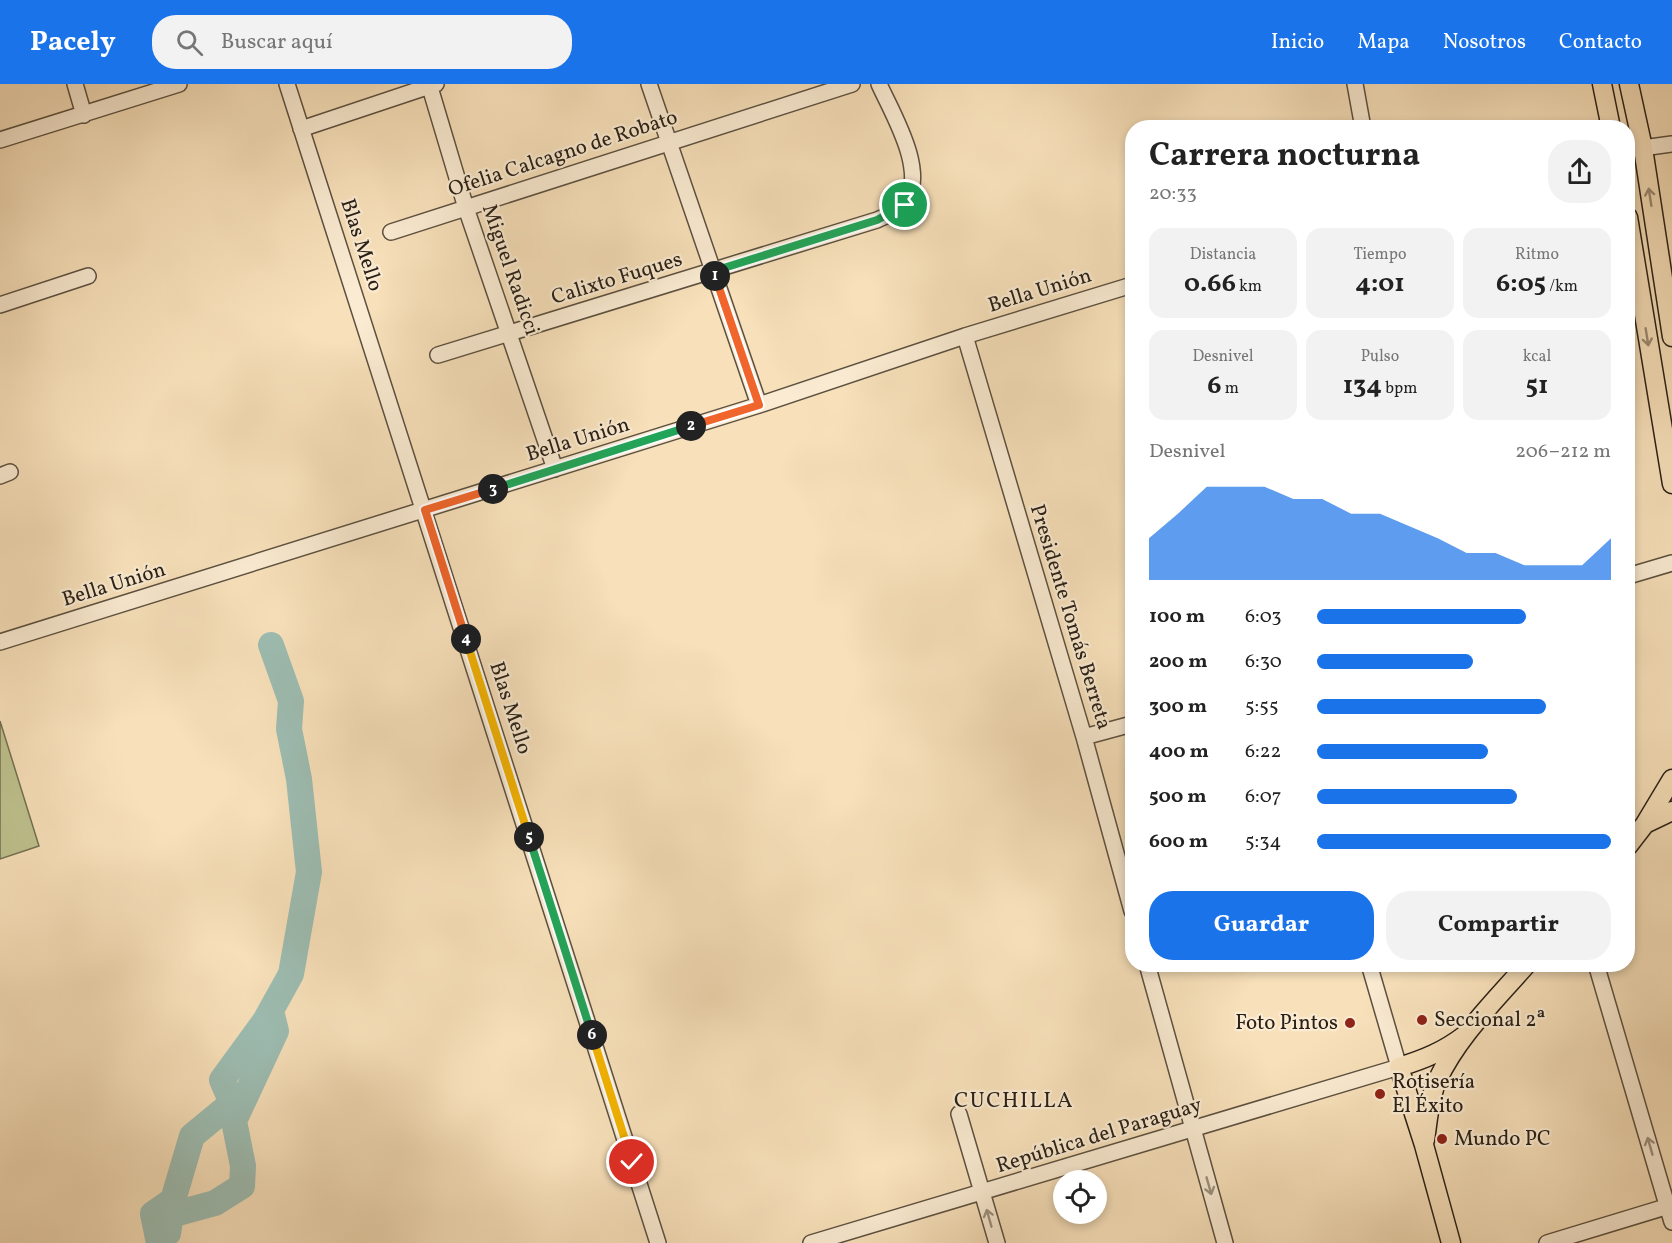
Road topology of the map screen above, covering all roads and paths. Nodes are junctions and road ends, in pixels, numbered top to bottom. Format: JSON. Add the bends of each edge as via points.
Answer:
{"nodes":[{"id":1,"x":75,"y":84,"type":"edge"},
{"id":2,"x":179,"y":84,"type":"edge"},
{"id":3,"x":286,"y":84,"type":"edge"},
{"id":4,"x":649,"y":84,"type":"edge"},
{"id":5,"x":852,"y":84,"type":"edge"},
{"id":6,"x":879,"y":84,"type":"edge"},
{"id":7,"x":1354,"y":84,"type":"edge"},
{"id":8,"x":1602,"y":84,"type":"edge"},
{"id":9,"x":1629,"y":84,"type":"edge"},
{"id":10,"x":432,"y":85,"type":"edge"},
{"id":11,"x":84,"y":115,"type":"junction"},
{"id":12,"x":1361,"y":120,"type":"edge"},
{"id":13,"x":1609,"y":120,"type":"edge"},
{"id":14,"x":1632,"y":120,"type":"edge"},
{"id":15,"x":301,"y":129,"type":"junction"},
{"id":16,"x":0,"y":140,"type":"edge"},
{"id":17,"x":668,"y":142,"type":"junction"},
{"id":18,"x":1672,"y":144,"type":"edge"},
{"id":19,"x":1635,"y":149,"type":"edge"},
{"id":20,"x":466,"y":208,"type":"junction"},
{"id":21,"x":391,"y":232,"type":"dead end"},
{"id":22,"x":1635,"y":259,"type":"edge"},
{"id":23,"x":714,"y":271,"type":"junction"},
{"id":24,"x":88,"y":276,"type":"dead end"},
{"id":25,"x":1125,"y":287,"type":"edge"},
{"id":26,"x":0,"y":305,"type":"edge"},
{"id":27,"x":509,"y":334,"type":"junction"},
{"id":28,"x":965,"y":336,"type":"junction"},
{"id":29,"x":1672,"y":338,"type":"edge"},
{"id":30,"x":438,"y":355,"type":"dead end"},
{"id":31,"x":759,"y":405,"type":"junction"},
{"id":32,"x":555,"y":469,"type":"junction"},
{"id":33,"x":1672,"y":484,"type":"edge"},
{"id":34,"x":425,"y":510,"type":"junction"},
{"id":35,"x":1672,"y":563,"type":"edge"},
{"id":36,"x":1635,"y":574,"type":"edge"},
{"id":37,"x":0,"y":642,"type":"edge"},
{"id":38,"x":1125,"y":726,"type":"edge"},
{"id":39,"x":1084,"y":737,"type":"junction"},
{"id":40,"x":1672,"y":779,"type":"edge"},
{"id":41,"x":1672,"y":811,"type":"edge"},
{"id":42,"x":1645,"y":824,"type":"junction"},
{"id":43,"x":1635,"y":837,"type":"edge"},
{"id":44,"x":1125,"y":886,"type":"edge"},
{"id":45,"x":1149,"y":972,"type":"edge"},
{"id":46,"x":1371,"y":972,"type":"edge"},
{"id":47,"x":1520,"y":972,"type":"edge"},
{"id":48,"x":1598,"y":972,"type":"edge"},
{"id":49,"x":1465,"y":1035,"type":"junction"},
{"id":50,"x":1399,"y":1067,"type":"junction"},
{"id":51,"x":959,"y":1114,"type":"dead end"},
{"id":52,"x":1193,"y":1130,"type":"junction"},
{"id":53,"x":1424,"y":1145,"type":"junction"},
{"id":54,"x":982,"y":1193,"type":"junction"},
{"id":55,"x":1670,"y":1206,"type":"edge"},
{"id":56,"x":1672,"y":1222,"type":"edge"},
{"id":57,"x":658,"y":1243,"type":"edge"},
{"id":58,"x":811,"y":1243,"type":"edge"},
{"id":59,"x":996,"y":1243,"type":"edge"},
{"id":60,"x":1225,"y":1243,"type":"edge"},
{"id":61,"x":1452,"y":1243,"type":"edge"},
{"id":62,"x":1547,"y":1243,"type":"edge"}],
"edges":[{"from":1,"to":11,"type":"street"},
{"from":2,"to":11,"type":"street"},
{"from":3,"to":15,"type":"street","name":"Blas Mello"},
{"from":4,"to":17,"type":"street"},
{"from":5,"to":17,"type":"street","name":"Ofelia Calcagno de Robato"},
{"from":6,"to":23,"type":"street","name":"Calixto Fuques","via":[[914,168],[913,186],[905,205],[877,220]]},
{"from":7,"to":12,"type":"street"},
{"from":8,"to":13,"type":"main road"},
{"from":9,"to":14,"type":"main road"},
{"from":10,"to":15,"type":"street"},
{"from":10,"to":20,"type":"street","name":"Miguel Radicci"},
{"from":11,"to":16,"type":"street"},
{"from":15,"to":34,"type":"street","name":"Blas Mello"},
{"from":17,"to":20,"type":"street","name":"Ofelia Calcagno de Robato"},
{"from":17,"to":23,"type":"street"},
{"from":18,"to":19,"type":"street"},
{"from":29,"to":19,"type":"main road","one_way":true},
{"from":20,"to":21,"type":"street","name":"Ofelia Calcagno de Robato"},
{"from":20,"to":27,"type":"street","name":"Miguel Radicci"},
{"from":22,"to":33,"type":"main road","one_way":true},
{"from":23,"to":27,"type":"street","name":"Calixto Fuques"},
{"from":23,"to":31,"type":"street"},
{"from":24,"to":26,"type":"street"},
{"from":25,"to":28,"type":"street","name":"Bella Unión"},
{"from":27,"to":30,"type":"street","name":"Calixto Fuques"},
{"from":27,"to":32,"type":"street","name":"Miguel Radicci"},
{"from":28,"to":31,"type":"street","name":"Bella Unión"},
{"from":28,"to":39,"type":"street","name":"Presidente Tomás Berreta"},
{"from":31,"to":32,"type":"street","name":"Bella Unión"},
{"from":32,"to":34,"type":"street","name":"Bella Unión"},
{"from":34,"to":37,"type":"street","name":"Bella Unión"},
{"from":34,"to":57,"type":"street","name":"Blas Mello"},
{"from":35,"to":36,"type":"street"},
{"from":38,"to":39,"type":"street"},
{"from":39,"to":44,"type":"street","name":"Presidente Tomás Berreta"},
{"from":40,"to":42,"type":"main road"},
{"from":41,"to":42,"type":"main road"},
{"from":42,"to":43,"type":"main road"},
{"from":45,"to":52,"type":"street"},
{"from":46,"to":50,"type":"street"},
{"from":47,"to":49,"type":"main road"},
{"from":55,"to":48,"type":"street","one_way":true},
{"from":49,"to":50,"type":"main road","via":[[1444,1051]]},
{"from":49,"to":53,"type":"main road","via":[[1436,1083]]},
{"from":50,"to":52,"type":"street","name":"República del Paraguay"},
{"from":50,"to":53,"type":"main road"},
{"from":51,"to":54,"type":"street"},
{"from":52,"to":54,"type":"street","name":"República del Paraguay"},
{"from":52,"to":60,"type":"street","one_way":true},
{"from":53,"to":61,"type":"main road"},
{"from":54,"to":58,"type":"street","name":"República del Paraguay"},
{"from":59,"to":54,"type":"street","one_way":true},
{"from":55,"to":56,"type":"street"},
{"from":55,"to":62,"type":"street"}]}
